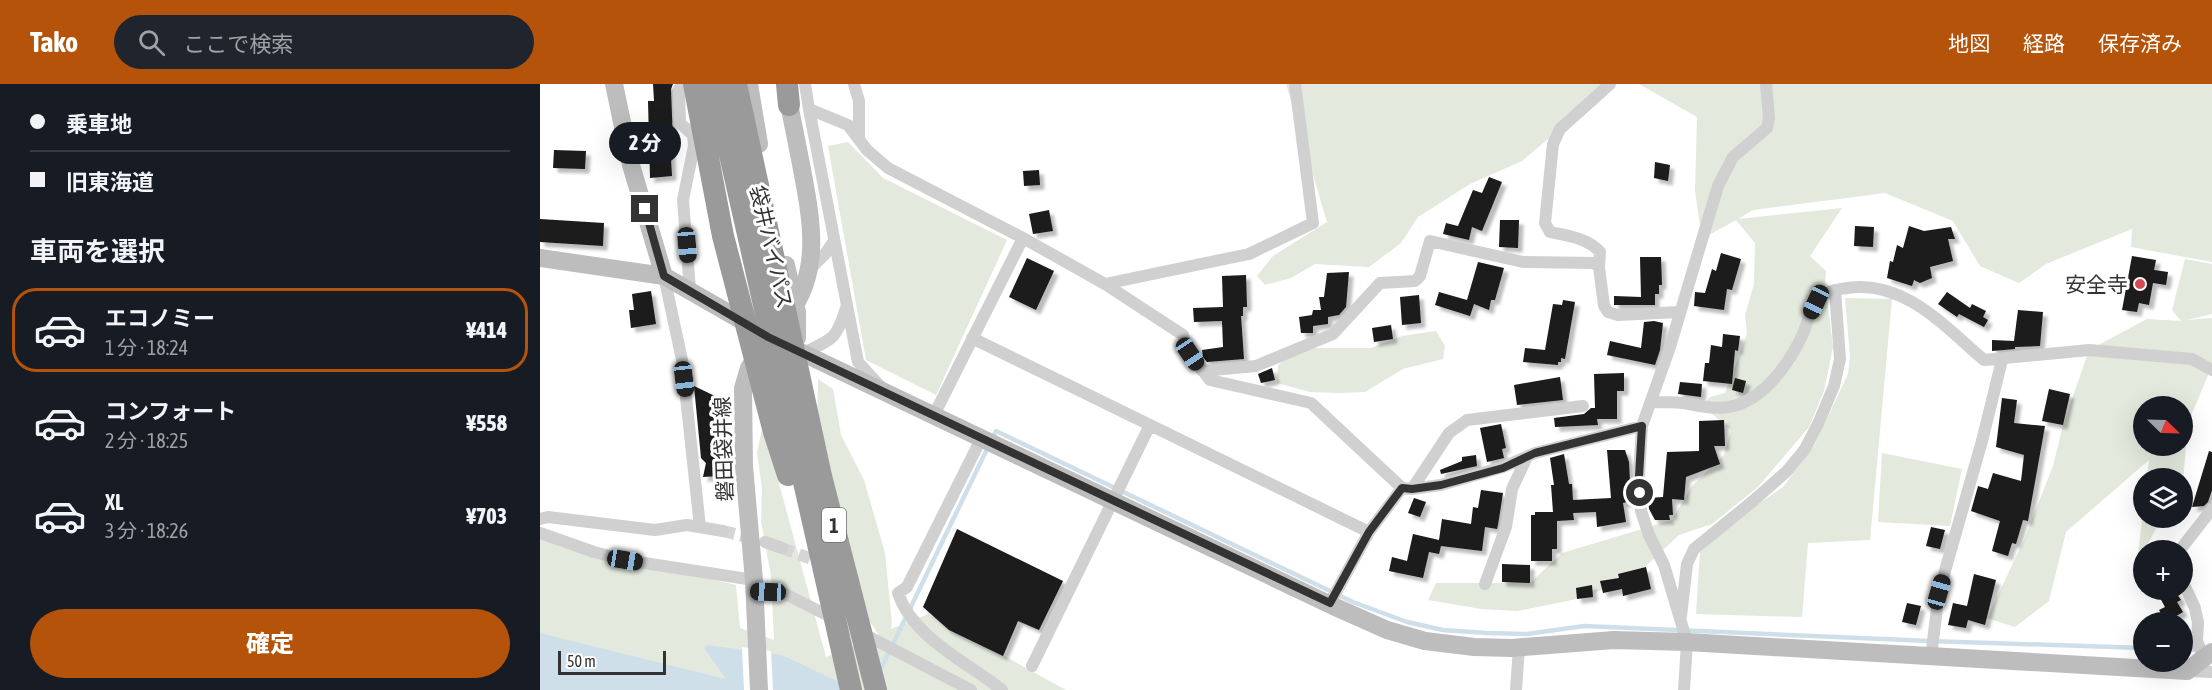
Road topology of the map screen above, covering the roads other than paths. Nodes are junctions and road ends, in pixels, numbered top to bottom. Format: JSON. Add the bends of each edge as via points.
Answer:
{"nodes":[{"id":1,"x":614,"y":84,"type":"edge"},
{"id":2,"x":692,"y":84,"type":"edge"},
{"id":3,"x":714,"y":84,"type":"edge"},
{"id":4,"x":736,"y":84,"type":"edge"},
{"id":5,"x":749,"y":84,"type":"edge"},
{"id":6,"x":805,"y":84,"type":"edge"},
{"id":7,"x":854,"y":84,"type":"edge"},
{"id":8,"x":1295,"y":84,"type":"edge"},
{"id":9,"x":1610,"y":84,"type":"edge"},
{"id":10,"x":1766,"y":84,"type":"edge"},
{"id":11,"x":792,"y":96,"type":"edge"},
{"id":12,"x":859,"y":139,"type":"junction"},
{"id":13,"x":1023,"y":237,"type":"junction"},
{"id":14,"x":834,"y":241,"type":"junction"},
{"id":15,"x":540,"y":258,"type":"edge"},
{"id":16,"x":1599,"y":267,"type":"junction"},
{"id":17,"x":809,"y":270,"type":"junction"},
{"id":18,"x":664,"y":276,"type":"junction"},
{"id":19,"x":1105,"y":284,"type":"junction"},
{"id":20,"x":690,"y":290,"type":"junction"},
{"id":21,"x":1835,"y":290,"type":"junction"},
{"id":22,"x":846,"y":306,"type":"junction"},
{"id":23,"x":1679,"y":312,"type":"junction"},
{"id":24,"x":768,"y":337,"type":"junction"},
{"id":25,"x":972,"y":338,"type":"junction"},
{"id":26,"x":800,"y":356,"type":"junction"},
{"id":27,"x":2002,"y":360,"type":"junction"},
{"id":28,"x":2212,"y":370,"type":"edge"},
{"id":29,"x":1202,"y":372,"type":"junction"},
{"id":30,"x":886,"y":392,"type":"junction"},
{"id":31,"x":1651,"y":402,"type":"junction"},
{"id":32,"x":1583,"y":406,"type":"dead end"},
{"id":33,"x":934,"y":414,"type":"junction"},
{"id":34,"x":1150,"y":425,"type":"junction"},
{"id":35,"x":1642,"y":426,"type":"junction"},
{"id":36,"x":982,"y":437,"type":"junction"},
{"id":37,"x":1527,"y":457,"type":"junction"},
{"id":38,"x":1407,"y":489,"type":"junction"},
{"id":39,"x":1114,"y":500,"type":"junction"},
{"id":40,"x":2212,"y":509,"type":"edge"},
{"id":41,"x":540,"y":519,"type":"edge"},
{"id":42,"x":700,"y":527,"type":"junction"},
{"id":43,"x":723,"y":531,"type":"tunnel mouth"},
{"id":44,"x":1369,"y":532,"type":"junction"},
{"id":45,"x":540,"y":533,"type":"edge"},
{"id":46,"x":2188,"y":540,"type":"edge"},
{"id":47,"x":765,"y":542,"type":"tunnel mouth"},
{"id":48,"x":782,"y":548,"type":"tunnel mouth"},
{"id":49,"x":1485,"y":584,"type":"dead end"},
{"id":50,"x":755,"y":591,"type":"junction"},
{"id":51,"x":2191,"y":600,"type":"edge"},
{"id":52,"x":1330,"y":603,"type":"junction"},
{"id":53,"x":832,"y":607,"type":"junction"},
{"id":54,"x":1681,"y":622,"type":"junction"},
{"id":55,"x":1687,"y":642,"type":"junction"},
{"id":56,"x":1519,"y":648,"type":"junction"},
{"id":57,"x":1931,"y":657,"type":"junction"},
{"id":58,"x":2209,"y":661,"type":"edge"},
{"id":59,"x":1032,"y":666,"type":"dead end"},
{"id":60,"x":759,"y":690,"type":"edge"},
{"id":61,"x":851,"y":690,"type":"edge"},
{"id":62,"x":876,"y":690,"type":"edge"},
{"id":63,"x":971,"y":690,"type":"edge"},
{"id":64,"x":1002,"y":690,"type":"edge"},
{"id":65,"x":1516,"y":690,"type":"edge"},
{"id":66,"x":1684,"y":690,"type":"edge"}],
"edges":[{"from":1,"to":18,"type":"street"},
{"from":2,"to":20,"type":"street","via":[[679,89],[680,123],[693,135],[694,146],[683,200]]},
{"from":2,"to":53,"type":"highway","number":"1","bridge":true,"via":[[723,236],[771,421]]},
{"from":3,"to":53,"type":"highway","name":"袋井バイパス","number":"1","bridge":true},
{"from":4,"to":26,"type":"highway","name":"袋井バイパス","number":"1","bridge":true},
{"from":5,"to":26,"type":"street","bridge":true,"via":[[797,312]]},
{"from":6,"to":11,"type":"street"},
{"from":7,"to":12,"type":"street","via":[[859,101]]},
{"from":8,"to":19,"type":"street","via":[[1313,223],[1249,254]]},
{"from":9,"to":16,"type":"street","via":[[1560,129],[1553,144],[1545,223],[1550,232],[1593,244],[1600,252]]},
{"from":10,"to":23,"type":"street","via":[[1767,128],[1733,157],[1718,186]]},
{"from":11,"to":12,"type":"street","via":[[848,126]]},
{"from":11,"to":14,"type":"street"},
{"from":11,"to":17,"type":"street","name":"磐田袋井線","via":[[811,214]]},
{"from":12,"to":13,"type":"street","via":[[888,168]]},
{"from":13,"to":19,"type":"street"},
{"from":13,"to":25,"type":"street"},
{"from":14,"to":17,"type":"street"},
{"from":14,"to":22,"type":"street"},
{"from":15,"to":18,"type":"street"},
{"from":16,"to":23,"type":"street","via":[[1608,312]]},
{"from":16,"to":29,"type":"street","via":[[1586,261],[1523,262],[1430,241],[1415,281],[1380,283],[1334,334],[1256,366]]},
{"from":17,"to":24,"type":"street","name":"磐田袋井線","via":[[797,303]]},
{"from":18,"to":20,"type":"street"},
{"from":18,"to":42,"type":"street","via":[[682,360]]},
{"from":19,"to":29,"type":"street","via":[[1183,335]]},
{"from":20,"to":24,"type":"street"},
{"from":21,"to":27,"type":"street","via":[[1859,286],[1903,296],[1924,308],[1984,360]]},
{"from":21,"to":31,"type":"street","via":[[1816,302],[1802,337],[1757,396],[1719,409]]},
{"from":21,"to":54,"type":"street","via":[[1840,359],[1818,424],[1787,471],[1694,549],[1687,564]]},
{"from":22,"to":26,"type":"street","via":[[838,331]]},
{"from":22,"to":30,"type":"street","via":[[858,362]]},
{"from":23,"to":31,"type":"street"},
{"from":24,"to":26,"type":"street"},
{"from":24,"to":50,"type":"street","name":"磐田袋井線","via":[[749,368],[743,388],[744,466]]},
{"from":25,"to":33,"type":"street"},
{"from":25,"to":34,"type":"street"},
{"from":26,"to":30,"type":"street"},
{"from":26,"to":62,"type":"highway","name":"袋井バイパス","number":"1","bridge":true,"via":[[821,476]]},
{"from":27,"to":28,"type":"street","via":[[2089,350],[2192,359]]},
{"from":27,"to":57,"type":"street","via":[[1939,592]]},
{"from":29,"to":38,"type":"street","via":[[1209,380],[1311,403]]},
{"from":30,"to":33,"type":"street"},
{"from":31,"to":35,"type":"street"},
{"from":32,"to":38,"type":"street","via":[[1467,420],[1449,433]]},
{"from":33,"to":36,"type":"street"},
{"from":34,"to":39,"type":"street"},
{"from":34,"to":44,"type":"street"},
{"from":35,"to":37,"type":"street"},
{"from":35,"to":54,"type":"street","via":[[1641,511],[1664,565]]},
{"from":36,"to":39,"type":"street"},
{"from":36,"to":64,"type":"street","via":[[907,587],[898,593],[903,608],[920,628]]},
{"from":37,"to":38,"type":"street","via":[[1503,468],[1441,485]]},
{"from":37,"to":49,"type":"street","via":[[1512,489],[1503,536]]},
{"from":38,"to":44,"type":"street"},
{"from":39,"to":52,"type":"street"},
{"from":39,"to":59,"type":"street"},
{"from":40,"to":46,"type":"street"},
{"from":41,"to":42,"type":"street","via":[[655,530]]},
{"from":42,"to":43,"type":"street"},
{"from":44,"to":52,"type":"street"},
{"from":45,"to":50,"type":"street","via":[[594,552]]},
{"from":47,"to":48,"type":"street"},
{"from":50,"to":60,"type":"street","name":"磐田袋井線"},
{"from":50,"to":63,"type":"street","via":[[781,592]]},
{"from":51,"to":58,"type":"street","via":[[2198,622],[2197,641]]},
{"from":52,"to":56,"type":"street","via":[[1387,630],[1425,641]]},
{"from":53,"to":61,"type":"highway","name":"袋井バイパス","number":"1","bridge":true},
{"from":54,"to":55,"type":"street"},
{"from":55,"to":56,"type":"street","via":[[1614,640]]},
{"from":55,"to":57,"type":"street"},
{"from":55,"to":66,"type":"street"},
{"from":56,"to":65,"type":"street"},
{"from":57,"to":58,"type":"street","via":[[2187,671]]}]}
